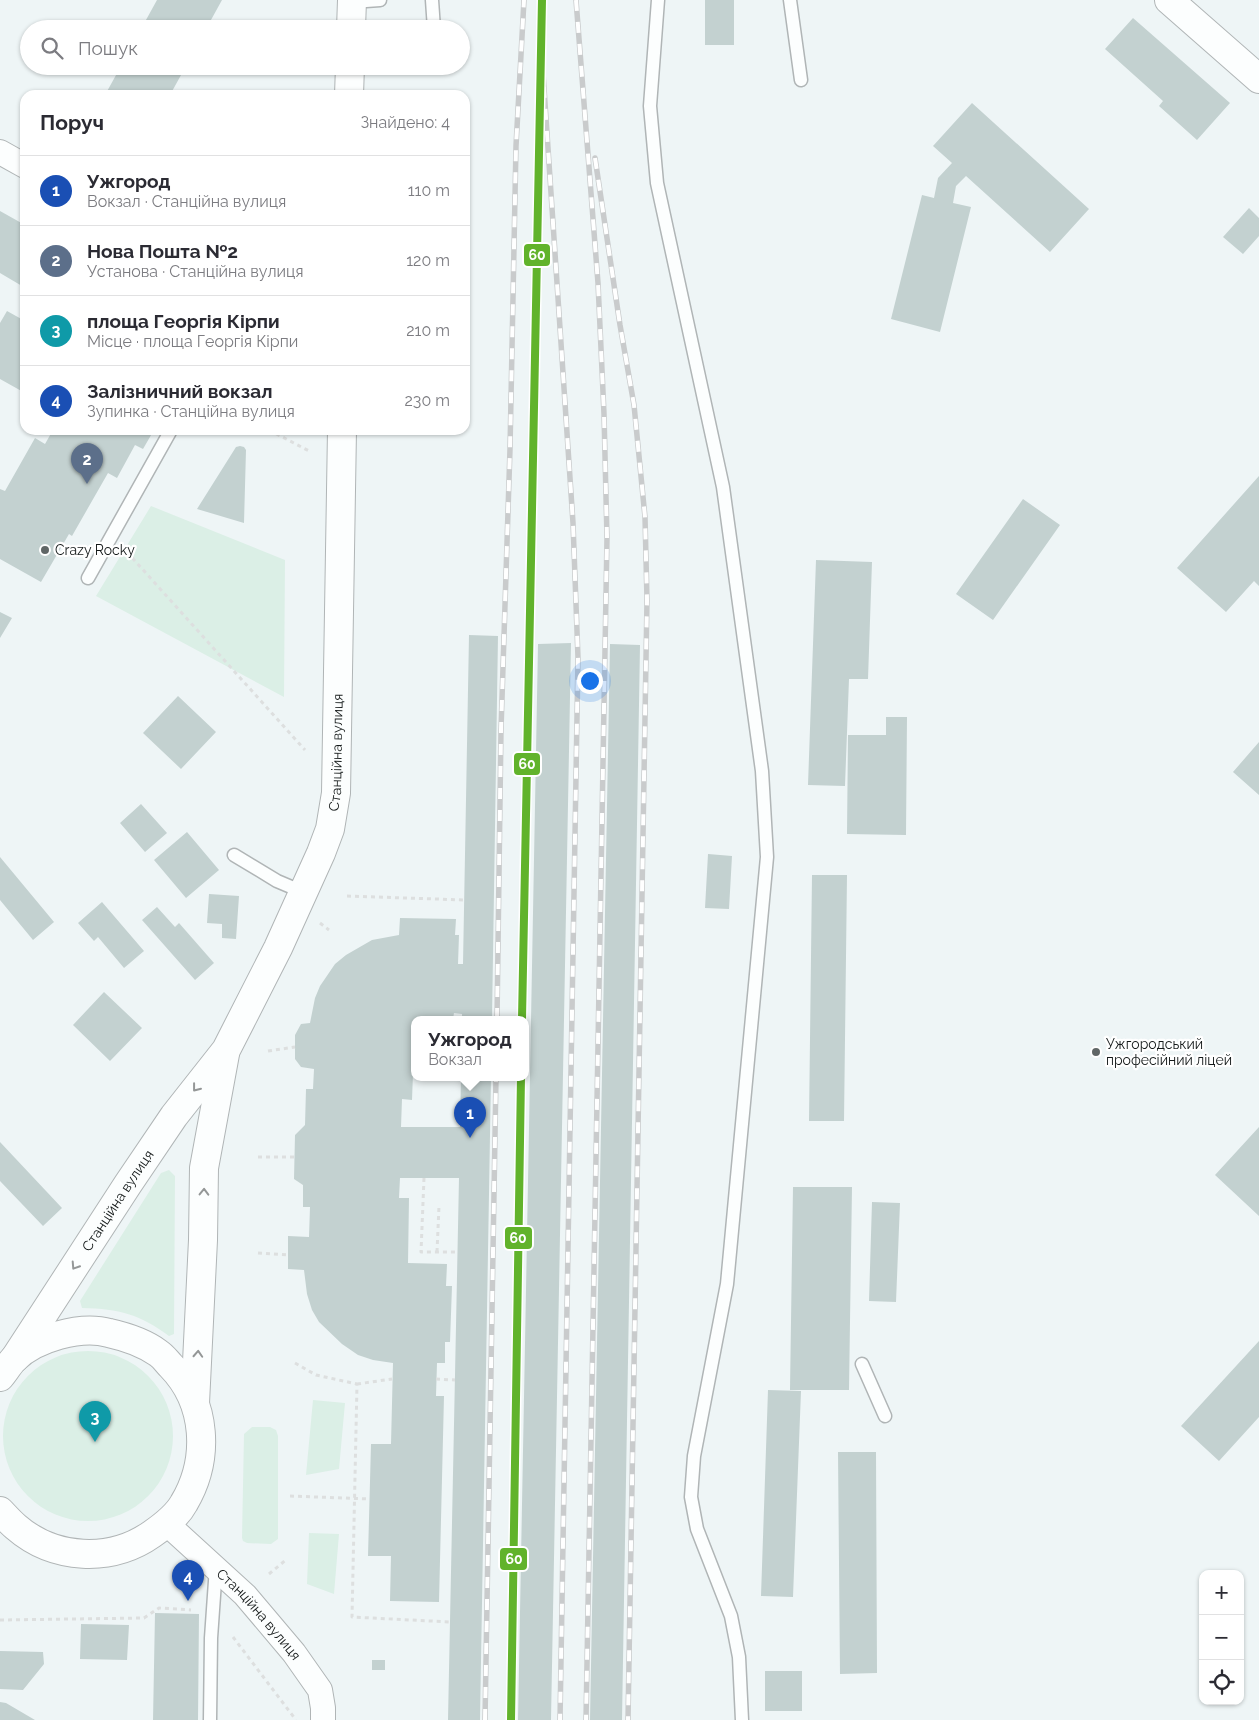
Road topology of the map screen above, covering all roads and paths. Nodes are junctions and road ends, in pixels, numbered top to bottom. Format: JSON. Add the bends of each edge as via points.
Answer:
{"nodes":[{"id":1,"x":380,"y":0,"type":"edge"},
{"id":2,"x":432,"y":0,"type":"edge"},
{"id":3,"x":658,"y":0,"type":"edge"},
{"id":4,"x":790,"y":0,"type":"edge"},
{"id":5,"x":1170,"y":0,"type":"edge"},
{"id":6,"x":352,"y":1,"type":"edge"},
{"id":7,"x":351,"y":20,"type":"edge"},
{"id":8,"x":433,"y":20,"type":"edge"},
{"id":9,"x":350,"y":75,"type":"edge"},
{"id":10,"x":1259,"y":79,"type":"edge"},
{"id":11,"x":801,"y":80,"type":"dead end"},
{"id":12,"x":350,"y":90,"type":"edge"},
{"id":13,"x":0,"y":152,"type":"edge"},
{"id":14,"x":20,"y":163,"type":"edge"},
{"id":15,"x":168,"y":435,"type":"edge"},
{"id":16,"x":279,"y":435,"type":"edge"},
{"id":17,"x":342,"y":435,"type":"edge"},
{"id":18,"x":311,"y":452,"type":"dead end"},
{"id":19,"x":112,"y":536,"type":"junction"},
{"id":20,"x":88,"y":578,"type":"dead end"},
{"id":21,"x":305,"y":750,"type":"dead end"},
{"id":22,"x":234,"y":855,"type":"dead end"},
{"id":23,"x":303,"y":892,"type":"junction"},
{"id":24,"x":347,"y":896,"type":"dead end"},
{"id":25,"x":465,"y":900,"type":"dead end"},
{"id":26,"x":295,"y":1047,"type":"dead end"},
{"id":27,"x":226,"y":1050,"type":"junction"},
{"id":28,"x":268,"y":1051,"type":"dead end"},
{"id":29,"x":258,"y":1157,"type":"dead end"},
{"id":30,"x":295,"y":1157,"type":"dead end"},
{"id":31,"x":424,"y":1178,"type":"dead end"},
{"id":32,"x":440,"y":1206,"type":"dead end"},
{"id":33,"x":258,"y":1252,"type":"dead end"},
{"id":34,"x":437,"y":1252,"type":"junction"},
{"id":35,"x":458,"y":1252,"type":"dead end"},
{"id":36,"x":288,"y":1255,"type":"dead end"},
{"id":37,"x":295,"y":1363,"type":"dead end"},
{"id":38,"x":862,"y":1364,"type":"dead end"},
{"id":39,"x":8,"y":1367,"type":"edge"},
{"id":40,"x":392,"y":1379,"type":"dead end"},
{"id":41,"x":436,"y":1380,"type":"dead end"},
{"id":42,"x":455,"y":1380,"type":"dead end"},
{"id":43,"x":357,"y":1384,"type":"junction"},
{"id":44,"x":195,"y":1403,"type":"junction"},
{"id":45,"x":885,"y":1416,"type":"dead end"},
{"id":46,"x":290,"y":1496,"type":"dead end"},
{"id":47,"x":355,"y":1498,"type":"junction"},
{"id":48,"x":370,"y":1499,"type":"dead end"},
{"id":49,"x":5,"y":1523,"type":"edge"},
{"id":50,"x":167,"y":1524,"type":"junction"},
{"id":51,"x":287,"y":1559,"type":"dead end"},
{"id":52,"x":216,"y":1567,"type":"junction"},
{"id":53,"x":269,"y":1574,"type":"dead end"},
{"id":54,"x":214,"y":1611,"type":"junction"},
{"id":55,"x":0,"y":1620,"type":"edge"},
{"id":56,"x":450,"y":1622,"type":"dead end"},
{"id":57,"x":210,"y":1720,"type":"edge"},
{"id":58,"x":296,"y":1720,"type":"edge"},
{"id":59,"x":323,"y":1720,"type":"edge"},
{"id":60,"x":742,"y":1720,"type":"edge"}],
"edges":[{"from":1,"to":6,"type":"lane"},
{"from":2,"to":8,"type":"lane"},
{"from":3,"to":60,"type":"lane","via":[[650,106],[657,183],[723,487],[762,770],[767,857],[726,1284],[694,1456],[691,1497],[697,1529],[732,1616],[739,1657]]},
{"from":4,"to":11,"type":"lane"},
{"from":5,"to":10,"type":"main road"},
{"from":6,"to":7,"type":"main road"},
{"from":9,"to":12,"type":"main road"},
{"from":13,"to":14,"type":"street"},
{"from":15,"to":19,"type":"lane"},
{"from":16,"to":18,"type":"path"},
{"from":17,"to":23,"type":"main road","name":"Станційна вулиця","via":[[336,793],[330,829]]},
{"from":19,"to":20,"type":"lane"},
{"from":19,"to":21,"type":"path"},
{"from":22,"to":23,"type":"lane","via":[[277,881]]},
{"from":23,"to":27,"type":"main road","name":"Станційна вулиця"},
{"from":24,"to":25,"type":"path"},
{"from":26,"to":28,"type":"path"},
{"from":27,"to":39,"type":"main road","name":"Станційна вулиця","one_way":true,"via":[[159,1139]]},
{"from":44,"to":27,"type":"main road","name":"Станційна вулиця","one_way":true,"via":[[204,1168]]},
{"from":29,"to":30,"type":"path"},
{"from":31,"to":34,"type":"path","via":[[421,1252]]},
{"from":32,"to":34,"type":"path"},
{"from":33,"to":36,"type":"path"},
{"from":34,"to":35,"type":"path"},
{"from":37,"to":43,"type":"path","via":[[316,1375]]},
{"from":38,"to":45,"type":"lane"},
{"from":39,"to":44,"type":"main road","via":[[49,1338],[71,1332],[102,1331],[132,1338],[159,1353],[180,1376]]},
{"from":40,"to":43,"type":"path"},
{"from":41,"to":42,"type":"path"},
{"from":43,"to":47,"type":"path"},
{"from":44,"to":50,"type":"main road","via":[[201,1428],[201,1455],[195,1480],[184,1504]]},
{"from":46,"to":47,"type":"path"},
{"from":47,"to":48,"type":"path"},
{"from":47,"to":56,"type":"path","via":[[352,1617]]},
{"from":49,"to":50,"type":"main road","via":[[54,1549],[76,1554],[120,1550],[141,1542]]},
{"from":50,"to":52,"type":"street","name":"Станційна вулиця"},
{"from":51,"to":53,"type":"path"},
{"from":52,"to":54,"type":"lane"},
{"from":52,"to":59,"type":"street","name":"Станційна вулиця","via":[[245,1595],[308,1672],[320,1690]]},
{"from":54,"to":55,"type":"path","via":[[159,1608],[144,1618]]},
{"from":54,"to":57,"type":"lane"},
{"from":54,"to":58,"type":"path"}]}
